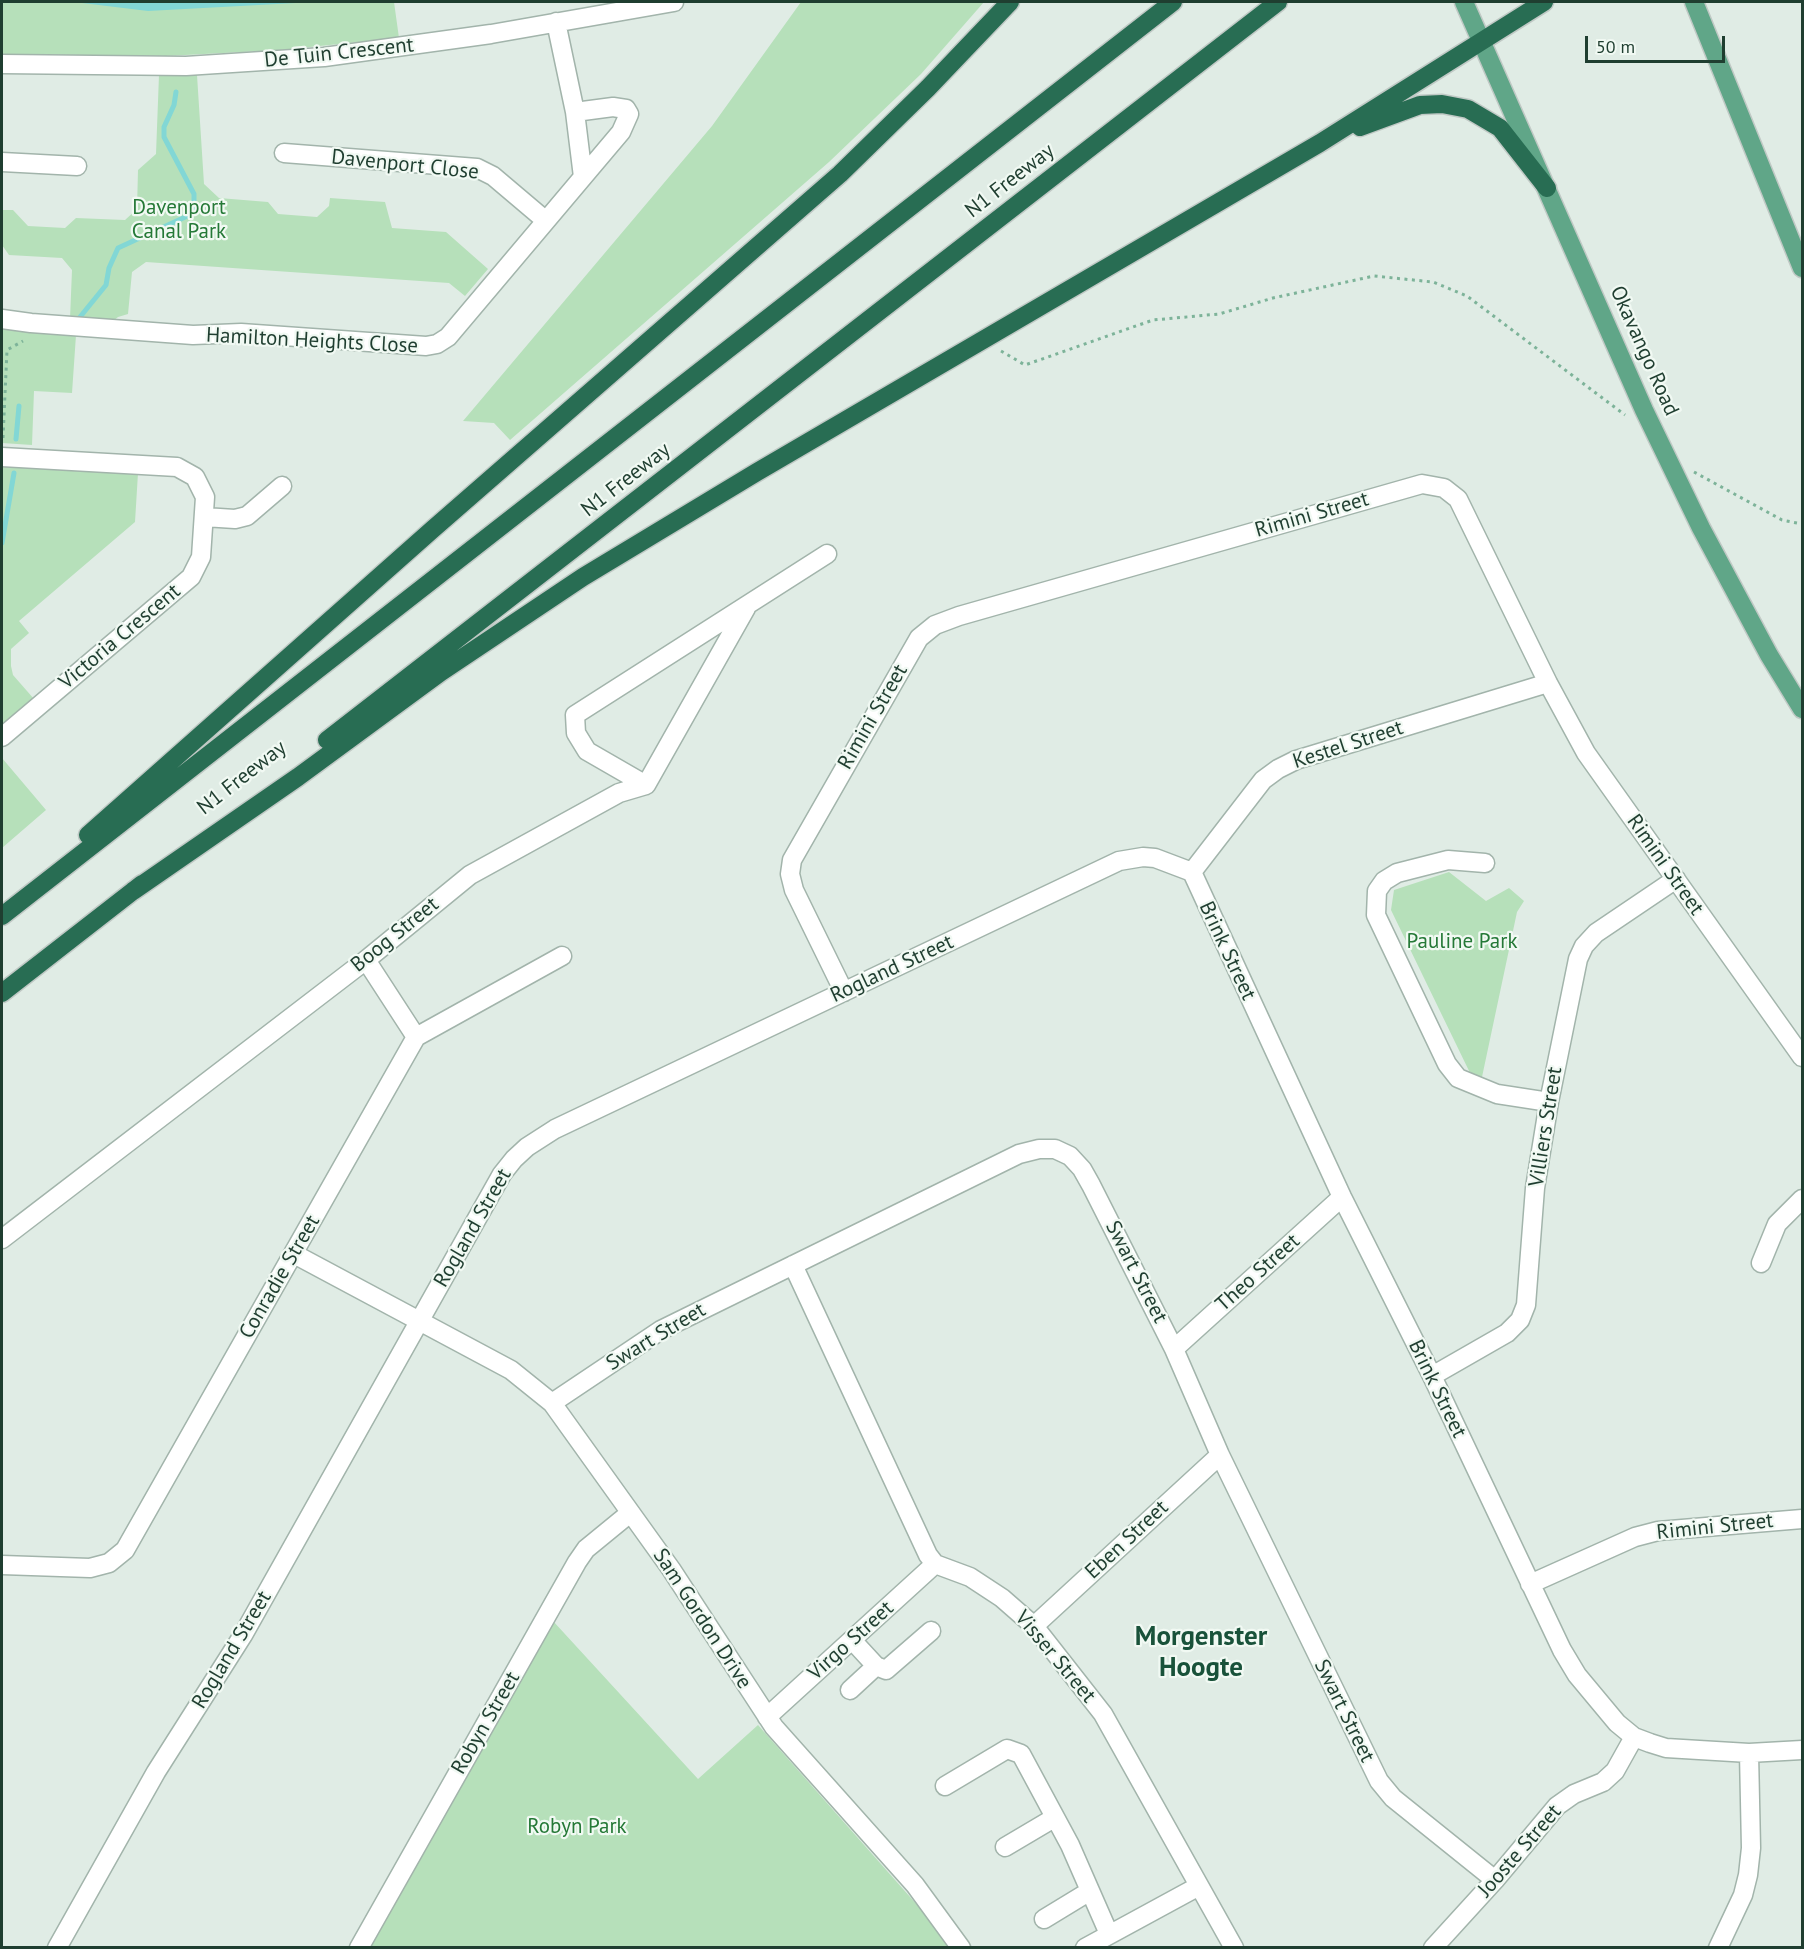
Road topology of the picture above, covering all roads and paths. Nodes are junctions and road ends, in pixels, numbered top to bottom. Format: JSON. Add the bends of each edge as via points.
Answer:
{"nodes":[{"id":1,"x":673,"y":2,"type":"edge"},
{"id":2,"x":1010,"y":2,"type":"edge"},
{"id":3,"x":1173,"y":2,"type":"edge"},
{"id":4,"x":1278,"y":2,"type":"edge"},
{"id":5,"x":1464,"y":2,"type":"edge"},
{"id":6,"x":1544,"y":2,"type":"edge"},
{"id":7,"x":1694,"y":2,"type":"edge"},
{"id":8,"x":556,"y":22,"type":"junction"},
{"id":9,"x":1481,"y":40,"type":"junction"},
{"id":10,"x":2,"y":64,"type":"edge"},
{"id":11,"x":575,"y":112,"type":"junction"},
{"id":12,"x":1320,"y":143,"type":"junction"},
{"id":13,"x":284,"y":153,"type":"dead end"},
{"id":14,"x":2,"y":162,"type":"edge"},
{"id":15,"x":77,"y":165,"type":"dead end"},
{"id":16,"x":583,"y":177,"type":"junction"},
{"id":17,"x":1547,"y":188,"type":"junction"},
{"id":18,"x":545,"y":220,"type":"junction"},
{"id":19,"x":1803,"y":268,"type":"edge"},
{"id":20,"x":2,"y":319,"type":"edge"},
{"id":21,"x":26,"y":340,"type":"dead end"},
{"id":22,"x":984,"y":340,"type":"junction"},
{"id":23,"x":1631,"y":421,"type":"dead end"},
{"id":24,"x":2,"y":457,"type":"edge"},
{"id":25,"x":1668,"y":460,"type":"junction"},
{"id":26,"x":282,"y":486,"type":"dead end"},
{"id":27,"x":204,"y":517,"type":"junction"},
{"id":28,"x":1803,"y":524,"type":"edge"},
{"id":29,"x":828,"y":554,"type":"dead end"},
{"id":30,"x":746,"y":608,"type":"junction"},
{"id":31,"x":1548,"y":683,"type":"junction"},
{"id":32,"x":1803,"y":709,"type":"edge"},
{"id":33,"x":2,"y":737,"type":"edge"},
{"id":34,"x":646,"y":784,"type":"junction"},
{"id":35,"x":1485,"y":864,"type":"dead end"},
{"id":36,"x":1192,"y":872,"type":"junction"},
{"id":37,"x":1676,"y":879,"type":"junction"},
{"id":38,"x":133,"y":891,"type":"junction"},
{"id":39,"x":4,"y":915,"type":"edge"},
{"id":40,"x":562,"y":956,"type":"dead end"},
{"id":41,"x":366,"y":960,"type":"junction"},
{"id":42,"x":844,"y":992,"type":"junction"},
{"id":43,"x":2,"y":993,"type":"edge"},
{"id":44,"x":416,"y":1036,"type":"junction"},
{"id":45,"x":1803,"y":1057,"type":"edge"},
{"id":46,"x":1549,"y":1101,"type":"junction"},
{"id":47,"x":1342,"y":1197,"type":"junction"},
{"id":48,"x":1803,"y":1199,"type":"edge"},
{"id":49,"x":2,"y":1239,"type":"edge"},
{"id":50,"x":294,"y":1254,"type":"junction"},
{"id":51,"x":1761,"y":1263,"type":"dead end"},
{"id":52,"x":793,"y":1265,"type":"junction"},
{"id":53,"x":419,"y":1322,"type":"junction"},
{"id":54,"x":1174,"y":1348,"type":"junction"},
{"id":55,"x":1432,"y":1376,"type":"junction"},
{"id":56,"x":552,"y":1403,"type":"junction"},
{"id":57,"x":1221,"y":1455,"type":"junction"},
{"id":58,"x":630,"y":1514,"type":"junction"},
{"id":59,"x":1803,"y":1519,"type":"edge"},
{"id":60,"x":2,"y":1564,"type":"edge"},
{"id":61,"x":935,"y":1564,"type":"junction"},
{"id":62,"x":1530,"y":1584,"type":"junction"},
{"id":63,"x":1034,"y":1626,"type":"junction"},
{"id":64,"x":931,"y":1631,"type":"dead end"},
{"id":65,"x":852,"y":1640,"type":"junction"},
{"id":66,"x":876,"y":1666,"type":"junction"},
{"id":67,"x":850,"y":1690,"type":"dead end"},
{"id":68,"x":767,"y":1717,"type":"junction"},
{"id":69,"x":1634,"y":1737,"type":"junction"},
{"id":70,"x":1803,"y":1750,"type":"edge"},
{"id":71,"x":1749,"y":1753,"type":"junction"},
{"id":72,"x":945,"y":1786,"type":"dead end"},
{"id":73,"x":1054,"y":1818,"type":"junction"},
{"id":74,"x":1005,"y":1846,"type":"dead end"},
{"id":75,"x":1495,"y":1880,"type":"junction"},
{"id":76,"x":1199,"y":1886,"type":"junction"},
{"id":77,"x":1090,"y":1891,"type":"junction"},
{"id":78,"x":1044,"y":1919,"type":"dead end"},
{"id":79,"x":1109,"y":1934,"type":"junction"},
{"id":80,"x":57,"y":1947,"type":"edge"},
{"id":81,"x":359,"y":1947,"type":"edge"},
{"id":82,"x":961,"y":1947,"type":"edge"},
{"id":83,"x":1085,"y":1947,"type":"edge"},
{"id":84,"x":1234,"y":1947,"type":"edge"},
{"id":85,"x":1433,"y":1947,"type":"edge"},
{"id":86,"x":1718,"y":1947,"type":"edge"}],
"edges":[{"from":1,"to":8,"type":"street","name":"De Tuin Crescent"},
{"from":2,"to":39,"type":"highway","via":[[840,174],[129,797]]},
{"from":3,"to":39,"type":"highway","name":"N1 Freeway"},
{"from":4,"to":38,"type":"highway","name":"N1 Freeway"},
{"from":5,"to":9,"type":"main road","name":"Okavango Road"},
{"from":6,"to":9,"type":"highway"},
{"from":7,"to":19,"type":"main road"},
{"from":8,"to":10,"type":"street","name":"De Tuin Crescent","via":[[427,44],[255,62],[186,66]]},
{"from":8,"to":11,"type":"street"},
{"from":9,"to":12,"type":"highway"},
{"from":9,"to":17,"type":"main road","name":"Okavango Road"},
{"from":11,"to":16,"type":"street"},
{"from":11,"to":16,"type":"street","name":"Hamilton Heights Close","via":[[613,107],[629,114],[621,132]]},
{"from":12,"to":17,"type":"highway","via":[[1420,105],[1457,105],[1500,128]]},
{"from":12,"to":22,"type":"highway"},
{"from":13,"to":18,"type":"street","name":"Davenport Close","via":[[477,168],[493,176]]},
{"from":14,"to":15,"type":"street"},
{"from":16,"to":18,"type":"street","name":"Hamilton Heights Close"},
{"from":17,"to":25,"type":"main road","name":"Okavango Road"},
{"from":18,"to":20,"type":"street","name":"Hamilton Heights Close","via":[[448,337],[432,346],[241,333],[193,335]]},
{"from":21,"to":24,"type":"path","via":[[7,350]]},
{"from":22,"to":23,"type":"path","via":[[1025,365],[1153,320],[1220,314],[1374,276],[1433,282],[1467,296]]},
{"from":22,"to":38,"type":"highway","via":[[541,604]]},
{"from":24,"to":27,"type":"street","name":"Victoria Crescent","via":[[183,469],[204,490]]},
{"from":25,"to":28,"type":"path","via":[[1782,520]]},
{"from":25,"to":32,"type":"main road","name":"Okavango Road","via":[[1769,655]]},
{"from":26,"to":27,"type":"street","via":[[241,518]]},
{"from":27,"to":33,"type":"street","name":"Victoria Crescent","via":[[201,557],[191,577]]},
{"from":29,"to":30,"type":"street"},
{"from":30,"to":34,"type":"street"},
{"from":30,"to":34,"type":"street","via":[[575,715],[576,733],[587,750]]},
{"from":31,"to":36,"type":"street","name":"Kestel Street","via":[[1296,760],[1278,769],[1263,780]]},
{"from":31,"to":37,"type":"street","name":"Rimini Street","via":[[1586,753]]},
{"from":31,"to":42,"type":"street","name":"Rimini Street","via":[[1458,499],[1444,488],[1422,484],[935,625],[919,638],[792,860],[794,890]]},
{"from":34,"to":41,"type":"street","name":"Boog Street","via":[[619,793],[488,863]]},
{"from":35,"to":46,"type":"street","via":[[1448,860],[1397,873],[1377,891],[1376,915],[1447,1064],[1458,1078],[1497,1094]]},
{"from":36,"to":42,"type":"street","name":"Rogland Street","via":[[1149,857],[1119,861]]},
{"from":36,"to":47,"type":"street","name":"Brink Street"},
{"from":37,"to":45,"type":"street","name":"Rimini Street"},
{"from":37,"to":46,"type":"street","name":"Villiers Street","via":[[1596,933],[1584,946]]},
{"from":38,"to":43,"type":"highway","name":"N1 Freeway"},
{"from":40,"to":44,"type":"street"},
{"from":41,"to":44,"type":"street"},
{"from":41,"to":49,"type":"street","name":"Boog Street"},
{"from":42,"to":53,"type":"street","name":"Rogland Street","via":[[555,1129],[527,1147],[502,1174]]},
{"from":44,"to":50,"type":"street","name":"Conradie Street"},
{"from":46,"to":55,"type":"street","name":"Villiers Street","via":[[1535,1188],[1526,1305],[1520,1320],[1507,1333]]},
{"from":47,"to":54,"type":"street","name":"Theo Street"},
{"from":47,"to":55,"type":"street","name":"Brink Street"},
{"from":48,"to":51,"type":"street","via":[[1777,1224]]},
{"from":50,"to":53,"type":"street","name":"Sam Gordon Drive"},
{"from":50,"to":60,"type":"street","name":"Conradie Street","via":[[125,1550],[109,1563],[90,1568]]},
{"from":52,"to":54,"type":"street","name":"Swart Street","via":[[1019,1154],[1055,1149],[1070,1156],[1082,1169]]},
{"from":52,"to":56,"type":"street","name":"Swart Street","via":[[661,1330]]},
{"from":52,"to":61,"type":"street"},
{"from":53,"to":56,"type":"street","name":"Sam Gordon Drive","via":[[512,1371]]},
{"from":53,"to":80,"type":"street","name":"Rogland Street","via":[[243,1635],[156,1772]]},
{"from":54,"to":57,"type":"street","name":"Swart Street"},
{"from":55,"to":62,"type":"street","name":"Brink Street"},
{"from":56,"to":58,"type":"street","name":"Sam Gordon Drive"},
{"from":57,"to":63,"type":"street","name":"Eben Street"},
{"from":57,"to":75,"type":"street","name":"Swart Street","via":[[1379,1781],[1393,1798]]},
{"from":58,"to":68,"type":"street","name":"Sam Gordon Drive","via":[[671,1569]]},
{"from":58,"to":81,"type":"street","name":"Robyn Street","via":[[586,1549],[577,1562]]},
{"from":59,"to":62,"type":"street","name":"Rimini Street","via":[[1658,1531],[1635,1537]]},
{"from":61,"to":63,"type":"street","name":"Visser Street","via":[[970,1577]]},
{"from":61,"to":65,"type":"street","name":"Virgo Street"},
{"from":62,"to":69,"type":"street","name":"Brink Street","via":[[1577,1675],[1599,1704]]},
{"from":63,"to":76,"type":"street","name":"Visser Street","via":[[1103,1714]]},
{"from":64,"to":66,"type":"street","via":[[891,1669]]},
{"from":65,"to":66,"type":"street"},
{"from":65,"to":68,"type":"street","name":"Virgo Street"},
{"from":66,"to":67,"type":"street"},
{"from":68,"to":82,"type":"street","name":"Sam Gordon Drive","via":[[915,1885]]},
{"from":69,"to":71,"type":"street","name":"Brink Street","via":[[1666,1748]]},
{"from":69,"to":75,"type":"street","name":"Jooste Street","via":[[1615,1771],[1603,1782],[1557,1806]]},
{"from":70,"to":71,"type":"street","name":"Brink Street"},
{"from":71,"to":86,"type":"street","via":[[1748,1875],[1743,1895]]},
{"from":72,"to":73,"type":"street","via":[[1013,1749],[1021,1754]]},
{"from":73,"to":74,"type":"street"},
{"from":73,"to":77,"type":"street"},
{"from":75,"to":85,"type":"street","name":"Jooste Street"},
{"from":76,"to":79,"type":"street"},
{"from":76,"to":84,"type":"street","name":"Visser Street"},
{"from":77,"to":78,"type":"street"},
{"from":77,"to":79,"type":"street"},
{"from":79,"to":83,"type":"street"}]}
